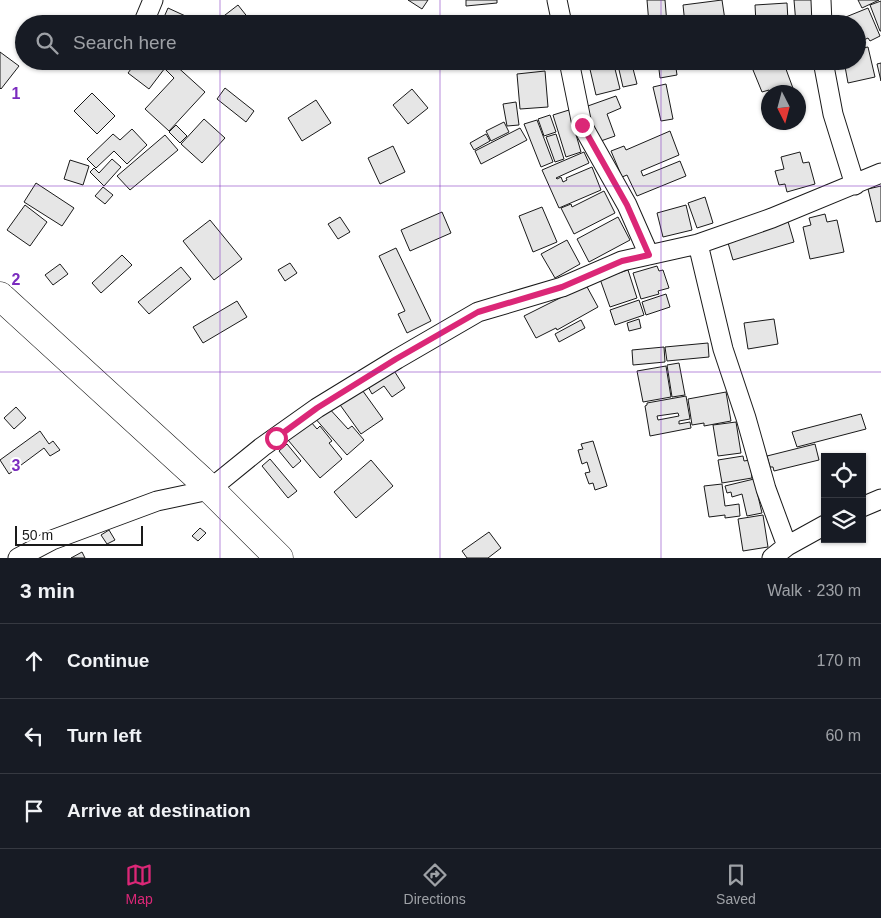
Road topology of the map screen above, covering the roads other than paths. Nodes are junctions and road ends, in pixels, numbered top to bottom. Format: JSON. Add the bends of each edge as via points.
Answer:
{"nodes":[{"id":1,"x":153,"y":0,"type":"edge"},
{"id":2,"x":557,"y":0,"type":"edge"},
{"id":3,"x":821,"y":0,"type":"edge"},
{"id":4,"x":147,"y":15,"type":"edge"},
{"id":5,"x":560,"y":15,"type":"edge"},
{"id":6,"x":822,"y":15,"type":"edge"},
{"id":7,"x":571,"y":70,"type":"edge"},
{"id":8,"x":825,"y":70,"type":"edge"},
{"id":9,"x":881,"y":173,"type":"edge"},
{"id":10,"x":854,"y":185,"type":"junction"},
{"id":11,"x":698,"y":244,"type":"junction"},
{"id":12,"x":649,"y":255,"type":"junction"},
{"id":13,"x":0,"y":296,"type":"edge"},
{"id":14,"x":209,"y":490,"type":"junction"},
{"id":15,"x":881,"y":498,"type":"edge"},
{"id":16,"x":866,"y":505,"type":"edge"},
{"id":17,"x":821,"y":527,"type":"edge"},
{"id":18,"x":780,"y":552,"type":"edge"},
{"id":19,"x":18,"y":558,"type":"edge"},
{"id":20,"x":280,"y":558,"type":"edge"}],
"edges":[{"from":1,"to":4,"type":"street"},
{"from":2,"to":5,"type":"street"},
{"from":3,"to":6,"type":"street"},
{"from":7,"to":12,"type":"street","via":[[582,125],[627,205]]},
{"from":8,"to":10,"type":"street","via":[[833,114]]},
{"from":9,"to":10,"type":"street"},
{"from":10,"to":11,"type":"street"},
{"from":11,"to":12,"type":"street"},
{"from":11,"to":18,"type":"street","via":[[723,349],[766,489]]},
{"from":12,"to":14,"type":"street","via":[[622,261],[562,287],[478,312],[317,408]]},
{"from":13,"to":14,"type":"highway"},
{"from":14,"to":19,"type":"street","via":[[157,502],[52,540]]},
{"from":14,"to":20,"type":"highway"},
{"from":15,"to":16,"type":"street"},
{"from":17,"to":18,"type":"street"}]}
